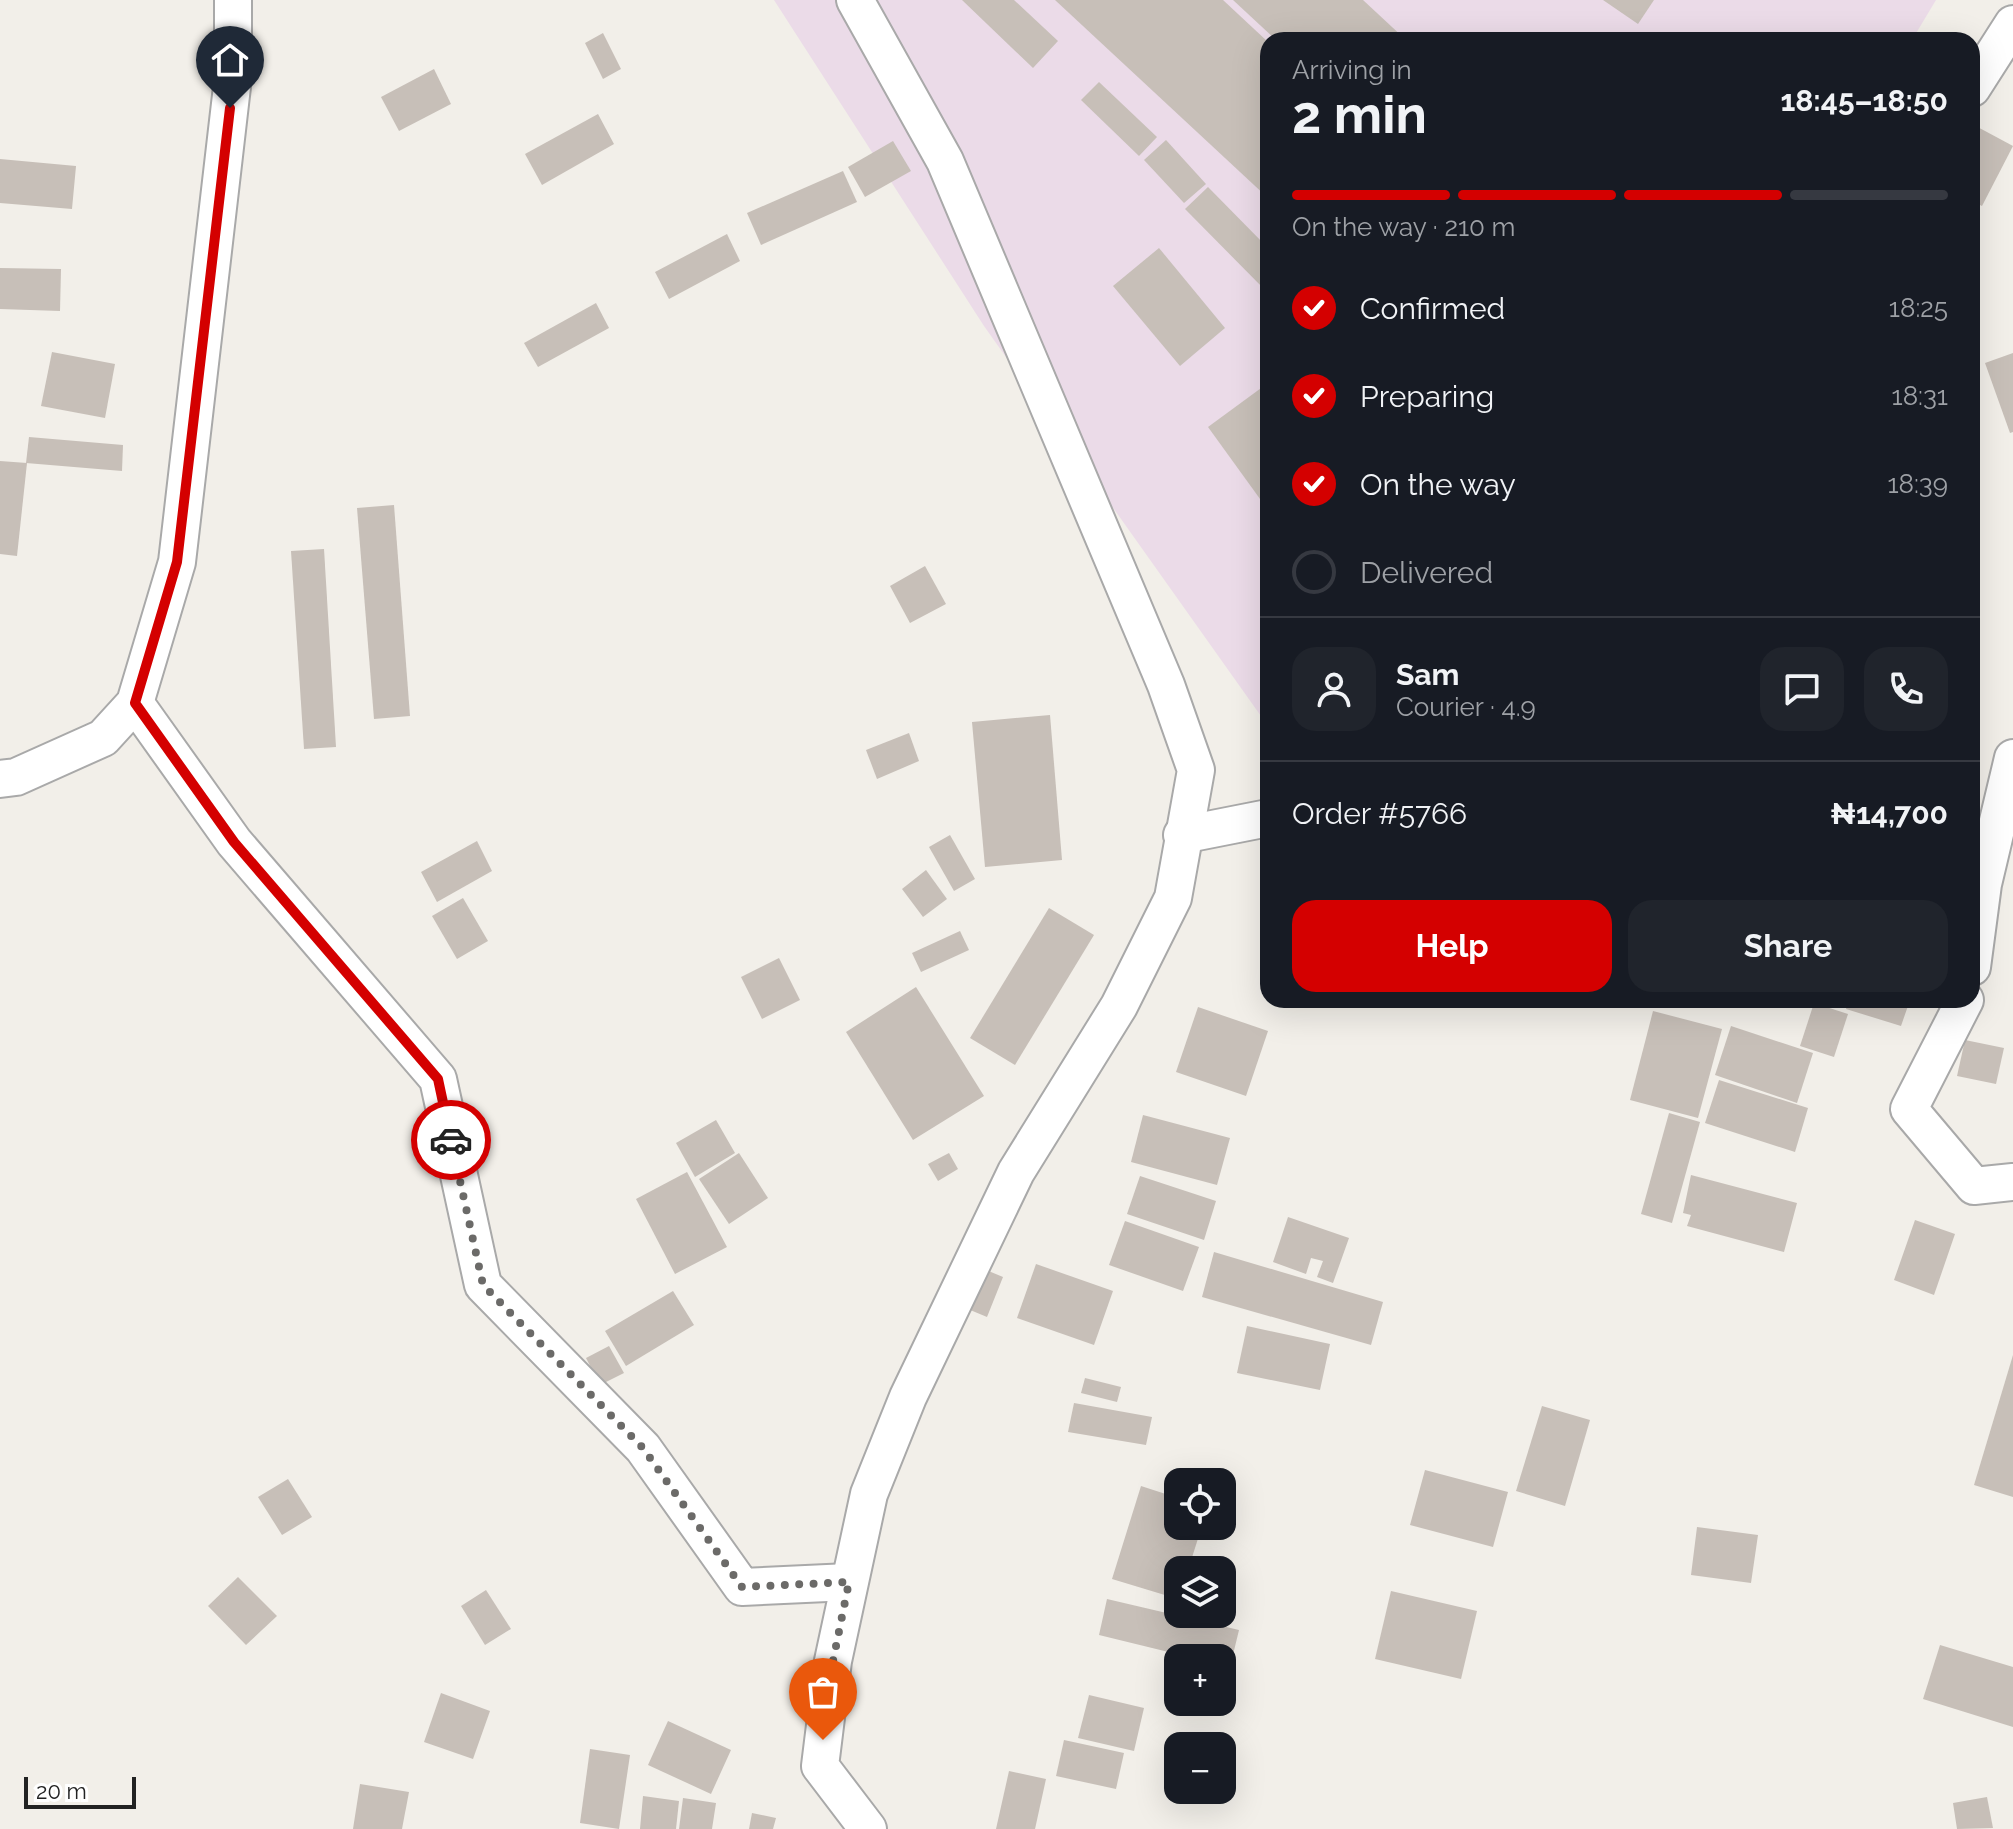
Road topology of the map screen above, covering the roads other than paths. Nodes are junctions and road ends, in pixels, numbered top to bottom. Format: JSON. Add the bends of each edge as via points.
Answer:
{"nodes":[{"id":1,"x":233,"y":0,"type":"edge"},
{"id":2,"x":855,"y":0,"type":"edge"},
{"id":3,"x":2013,"y":24,"type":"edge"},
{"id":4,"x":1980,"y":76,"type":"edge"},
{"id":5,"x":135,"y":703,"type":"junction"},
{"id":6,"x":2013,"y":758,"type":"edge"},
{"id":7,"x":0,"y":779,"type":"edge"},
{"id":8,"x":1260,"y":820,"type":"edge"},
{"id":9,"x":1182,"y":835,"type":"junction"},
{"id":10,"x":1980,"y":907,"type":"edge"},
{"id":11,"x":1961,"y":1008,"type":"edge"},
{"id":12,"x":2013,"y":1182,"type":"edge"},
{"id":13,"x":849,"y":1582,"type":"junction"},
{"id":14,"x":868,"y":1829,"type":"edge"}],
"edges":[{"from":1,"to":5,"type":"street","via":[[233,78],[177,562]]},
{"from":2,"to":9,"type":"street","via":[[945,161],[1166,685],[1196,770]]},
{"from":3,"to":4,"type":"street"},
{"from":5,"to":7,"type":"street","via":[[103,738],[16,777]]},
{"from":5,"to":13,"type":"street","via":[[234,842],[438,1079],[483,1285],[643,1448],[742,1587]]},
{"from":6,"to":10,"type":"street"},
{"from":8,"to":9,"type":"street"},
{"from":9,"to":13,"type":"street","via":[[1173,898],[1119,1006],[1016,1172],[908,1397],[869,1494]]},
{"from":11,"to":12,"type":"street","via":[[1909,1109],[1974,1186]]},
{"from":13,"to":14,"type":"street","via":[[820,1766]]}]}
